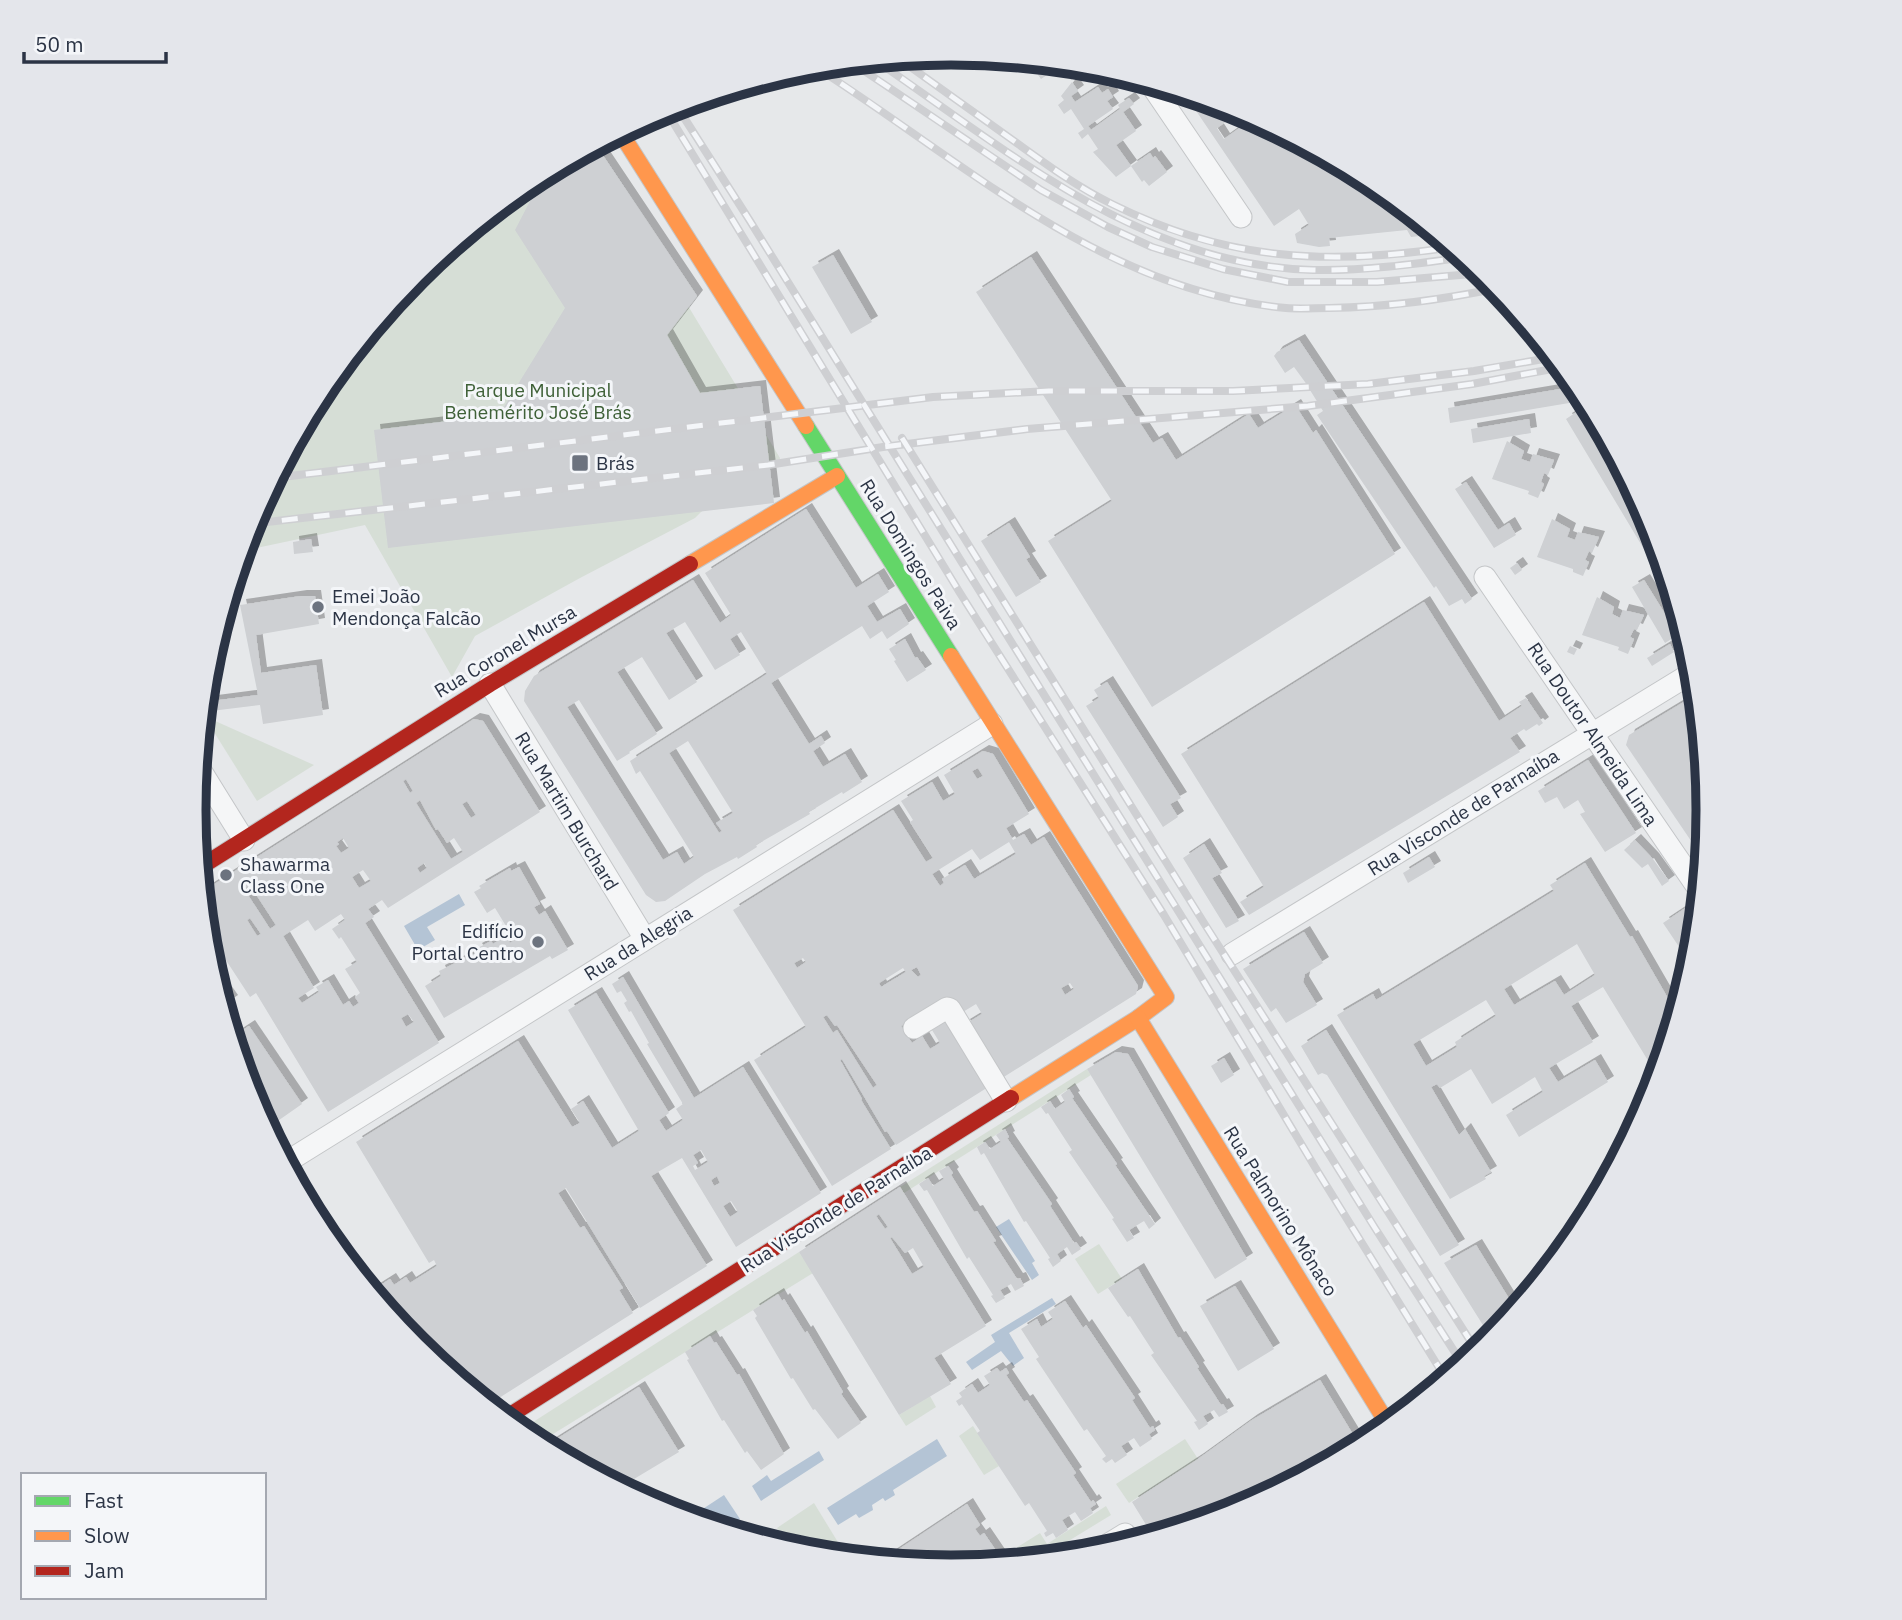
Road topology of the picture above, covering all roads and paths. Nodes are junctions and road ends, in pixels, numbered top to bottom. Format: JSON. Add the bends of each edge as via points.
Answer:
{"nodes":[{"id":1,"x":1157,"y":94,"type":"edge"},
{"id":2,"x":625,"y":140,"type":"edge"},
{"id":3,"x":1241,"y":217,"type":"dead end"},
{"id":4,"x":837,"y":477,"type":"junction"},
{"id":5,"x":1485,"y":577,"type":"dead end"},
{"id":6,"x":1684,"y":677,"type":"edge"},
{"id":7,"x":490,"y":684,"type":"junction"},
{"id":8,"x":992,"y":724,"type":"junction"},
{"id":9,"x":1592,"y":732,"type":"junction"},
{"id":10,"x":207,"y":780,"type":"edge"},
{"id":11,"x":244,"y":840,"type":"junction"},
{"id":12,"x":207,"y":863,"type":"edge"},
{"id":13,"x":1693,"y":880,"type":"edge"},
{"id":14,"x":645,"y":939,"type":"junction"},
{"id":15,"x":1233,"y":954,"type":"dead end"},
{"id":16,"x":1166,"y":998,"type":"joint"},
{"id":17,"x":1138,"y":1018,"type":"junction"},
{"id":18,"x":914,"y":1028,"type":"dead end"},
{"id":19,"x":1006,"y":1101,"type":"junction"},
{"id":20,"x":293,"y":1158,"type":"edge"},
{"id":21,"x":514,"y":1413,"type":"edge"},
{"id":22,"x":1383,"y":1417,"type":"edge"}],
"edges":[{"from":1,"to":3,"type":"street"},
{"from":2,"to":4,"type":"street","name":"Rua Domingos Paiva"},
{"from":4,"to":7,"type":"street","name":"Rua Coronel Mursa"},
{"from":4,"to":8,"type":"street","name":"Rua Domingos Paiva"},
{"from":5,"to":9,"type":"street","name":"Rua Doutor Almeida Lima"},
{"from":6,"to":9,"type":"street","name":"Rua Visconde de Parnaíba"},
{"from":7,"to":11,"type":"street","name":"Rua Coronel Mursa"},
{"from":7,"to":14,"type":"street","name":"Rua Martim Burchard"},
{"from":8,"to":14,"type":"street","name":"Rua da Alegria"},
{"from":8,"to":16,"type":"street","name":"Rua Domingos Paiva"},
{"from":9,"to":13,"type":"street","name":"Rua Doutor Almeida Lima"},
{"from":9,"to":15,"type":"street","name":"Rua Visconde de Parnaíba"},
{"from":10,"to":11,"type":"street"},
{"from":11,"to":12,"type":"street","name":"Rua Coronel Mursa"},
{"from":14,"to":20,"type":"street","name":"Rua da Alegria"},
{"from":16,"to":17,"type":"street","name":"Rua Visconde de Parnaíba"},
{"from":17,"to":19,"type":"street","name":"Rua Visconde de Parnaíba"},
{"from":17,"to":22,"type":"street","name":"Rua Palmorino Mônaco"},
{"from":18,"to":19,"type":"street","via":[[950,1009]]},
{"from":19,"to":21,"type":"street","name":"Rua Visconde de Parnaíba"}]}
